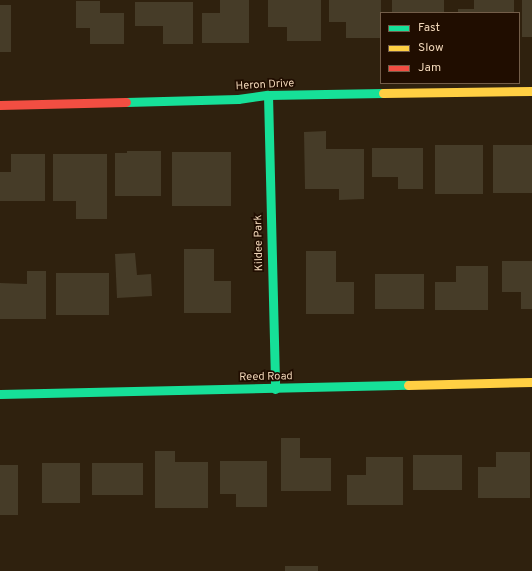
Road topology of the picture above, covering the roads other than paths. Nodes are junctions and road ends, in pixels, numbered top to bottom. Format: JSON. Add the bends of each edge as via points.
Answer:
{"nodes":[{"id":1,"x":532,"y":91,"type":"edge"},
{"id":2,"x":268,"y":96,"type":"junction"},
{"id":3,"x":0,"y":105,"type":"edge"},
{"id":4,"x":532,"y":382,"type":"edge"},
{"id":5,"x":275,"y":389,"type":"junction"},
{"id":6,"x":0,"y":394,"type":"edge"}],
"edges":[{"from":1,"to":2,"type":"street","name":"Heron Drive"},
{"from":2,"to":3,"type":"street","name":"Heron Drive"},
{"from":2,"to":5,"type":"street","name":"Kildee Park"},
{"from":4,"to":5,"type":"street","name":"Reed Road"},
{"from":5,"to":6,"type":"street","name":"Reed Road"}]}
